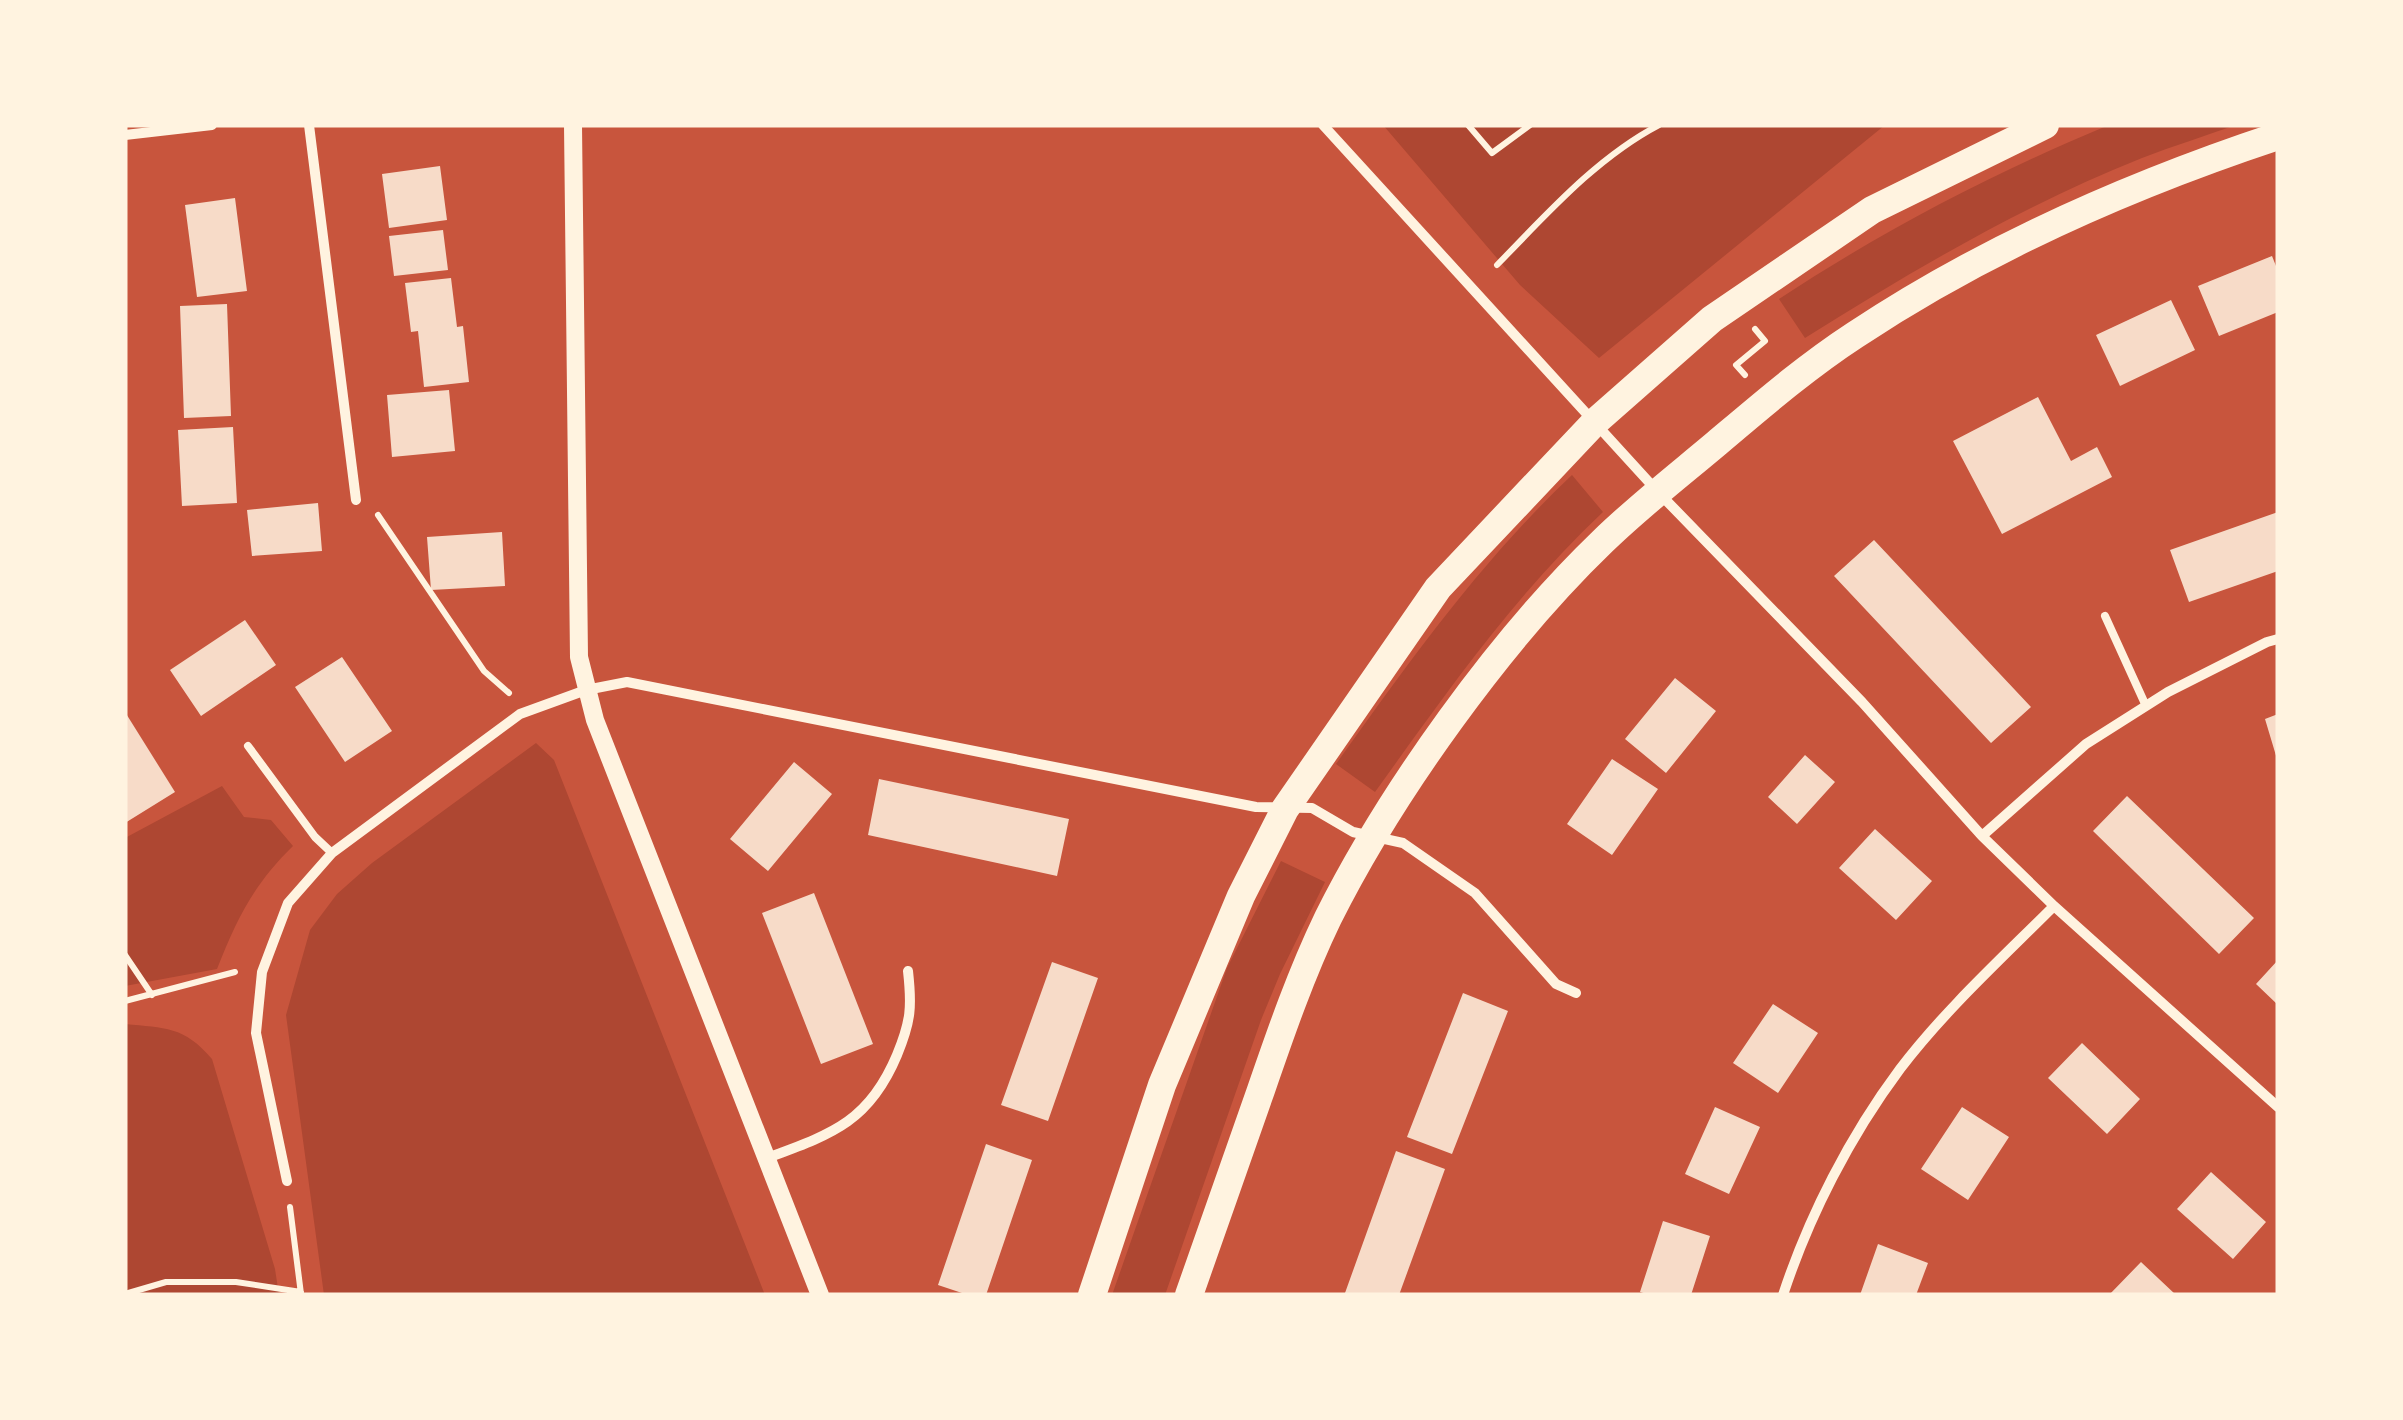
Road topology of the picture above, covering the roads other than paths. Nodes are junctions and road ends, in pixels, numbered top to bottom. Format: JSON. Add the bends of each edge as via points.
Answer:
{"nodes":[{"id":1,"x":212,"y":125,"type":"edge"},
{"id":2,"x":309,"y":125,"type":"edge"},
{"id":3,"x":573,"y":125,"type":"edge"},
{"id":4,"x":1323,"y":125,"type":"edge"},
{"id":5,"x":2045,"y":125,"type":"edge"},
{"id":6,"x":125,"y":134,"type":"edge"},
{"id":7,"x":2278,"y":136,"type":"edge"},
{"id":8,"x":1595,"y":422,"type":"junction"},
{"id":9,"x":1658,"y":492,"type":"junction"},
{"id":10,"x":356,"y":500,"type":"road end"},
{"id":11,"x":2105,"y":616,"type":"dead end"},
{"id":12,"x":2278,"y":640,"type":"edge"},
{"id":13,"x":586,"y":690,"type":"junction"},
{"id":14,"x":2146,"y":706,"type":"junction"},
{"id":15,"x":248,"y":746,"type":"dead end"},
{"id":16,"x":1285,"y":809,"type":"junction"},
{"id":17,"x":1982,"y":836,"type":"junction"},
{"id":18,"x":1374,"y":838,"type":"junction"},
{"id":19,"x":332,"y":853,"type":"junction"},
{"id":20,"x":2054,"y":906,"type":"junction"},
{"id":21,"x":908,"y":971,"type":"dead end"},
{"id":22,"x":1576,"y":994,"type":"dead end"},
{"id":23,"x":2278,"y":1107,"type":"edge"},
{"id":24,"x":768,"y":1158,"type":"junction"},
{"id":25,"x":287,"y":1181,"type":"road end"},
{"id":26,"x":820,"y":1295,"type":"edge"},
{"id":27,"x":1092,"y":1295,"type":"edge"},
{"id":28,"x":1189,"y":1295,"type":"edge"},
{"id":29,"x":1784,"y":1295,"type":"edge"}],
"edges":[{"from":1,"to":6,"type":"street"},
{"from":2,"to":10,"type":"street"},
{"from":3,"to":13,"type":"street","via":[[576,601]]},
{"from":4,"to":8,"type":"street"},
{"from":5,"to":8,"type":"highway","via":[[1872,210],[1712,319]]},
{"from":7,"to":9,"type":"highway","via":[[2108,198],[1956,274],[1812,365]]},
{"from":8,"to":9,"type":"street"},
{"from":8,"to":16,"type":"highway","via":[[1438,588]]},
{"from":9,"to":17,"type":"street"},
{"from":9,"to":18,"type":"highway","via":[[1602,542],[1504,651]]},
{"from":11,"to":14,"type":"lane"},
{"from":12,"to":14,"type":"street"},
{"from":13,"to":16,"type":"street","via":[[633,681]]},
{"from":13,"to":19,"type":"street","via":[[520,714]]},
{"from":13,"to":24,"type":"street"},
{"from":14,"to":17,"type":"street","via":[[2086,744]]},
{"from":15,"to":19,"type":"lane"},
{"from":16,"to":18,"type":"street","via":[[1312,808]]},
{"from":16,"to":27,"type":"highway","via":[[1240,896],[1162,1085]]},
{"from":17,"to":20,"type":"street"},
{"from":18,"to":22,"type":"street","via":[[1403,844],[1476,893],[1556,984]]},
{"from":18,"to":28,"type":"highway","via":[[1296,988]]},
{"from":19,"to":25,"type":"street","via":[[288,903],[264,965],[256,1033]]},
{"from":20,"to":23,"type":"street"},
{"from":20,"to":29,"type":"street","via":[[1900,1070],[1799,1246]]},
{"from":21,"to":24,"type":"street","via":[[912,1008],[884,1086],[862,1112],[831,1132]]},
{"from":24,"to":26,"type":"street"}]}
